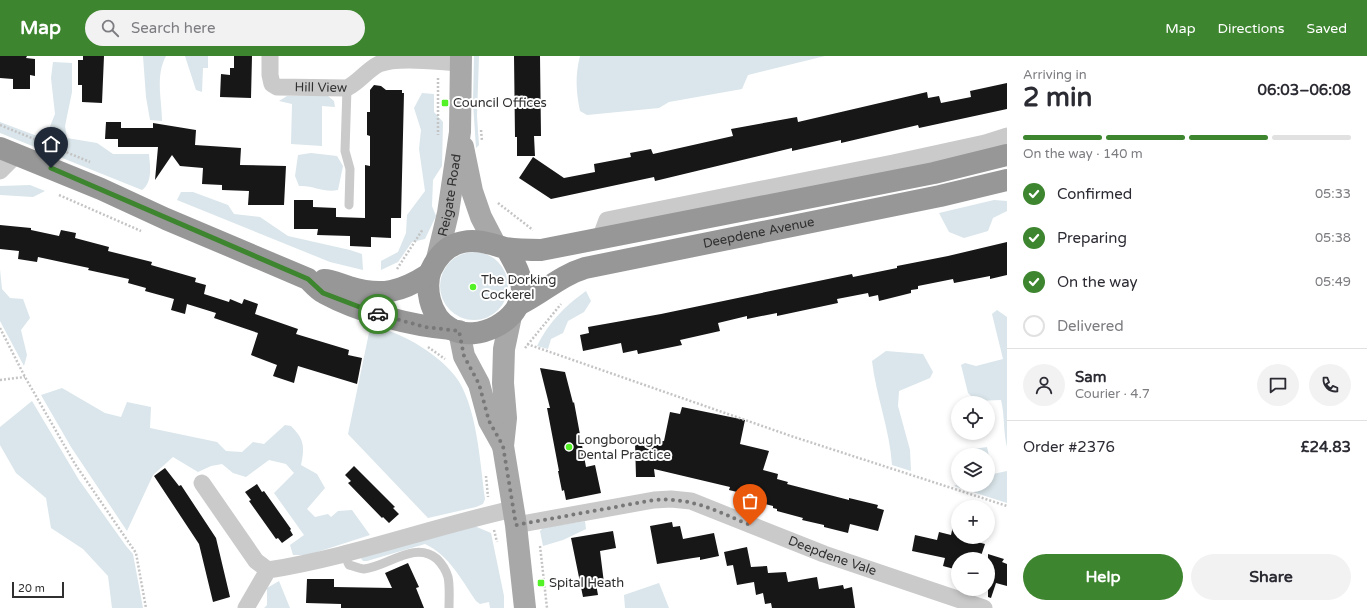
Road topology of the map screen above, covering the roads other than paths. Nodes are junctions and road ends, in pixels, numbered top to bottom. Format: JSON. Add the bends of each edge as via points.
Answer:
{"nodes":[{"id":1,"x":270,"y":56,"type":"edge"},
{"id":2,"x":461,"y":60,"type":"edge"},
{"id":3,"x":347,"y":88,"type":"junction"},
{"id":4,"x":460,"y":132,"type":"junction"},
{"id":5,"x":1007,"y":136,"type":"edge"},
{"id":6,"x":8,"y":151,"type":"edge"},
{"id":7,"x":1007,"y":156,"type":"edge"},
{"id":8,"x":0,"y":171,"type":"edge"},
{"id":9,"x":1007,"y":180,"type":"edge"},
{"id":10,"x":349,"y":205,"type":"dead end"},
{"id":11,"x":600,"y":239,"type":"junction"},
{"id":12,"x":500,"y":246,"type":"junction"},
{"id":13,"x":433,"y":266,"type":"junction"},
{"id":14,"x":308,"y":279,"type":"junction"},
{"id":15,"x":515,"y":310,"type":"junction"},
{"id":16,"x":455,"y":330,"type":"junction"},
{"id":17,"x":503,"y":446,"type":"junction"},
{"id":18,"x":202,"y":482,"type":"dead end"},
{"id":19,"x":515,"y":517,"type":"junction"},
{"id":20,"x":344,"y":554,"type":"junction"},
{"id":21,"x":268,"y":570,"type":"junction"},
{"id":22,"x":246,"y":608,"type":"edge"},
{"id":23,"x":449,"y":608,"type":"edge"},
{"id":24,"x":525,"y":608,"type":"edge"},
{"id":25,"x":984,"y":608,"type":"edge"}],
"edges":[{"from":1,"to":3,"type":"street","name":"Hill View","via":[[272,84],[277,87]]},
{"from":2,"to":3,"type":"street","name":"Hill View","via":[[391,60],[377,65]]},
{"from":2,"to":4,"type":"main road","name":"Reigate Road"},
{"from":3,"to":10,"type":"lane","via":[[345,151],[350,169]]},
{"from":4,"to":12,"type":"main road","name":"Reigate Road","via":[[480,217]]},
{"from":4,"to":13,"type":"main road","name":"Reigate Road","via":[[448,213]]},
{"from":5,"to":11,"type":"street","via":[[893,163],[607,220]]},
{"from":6,"to":8,"type":"street"},
{"from":6,"to":14,"type":"highway"},
{"from":7,"to":11,"type":"highway","name":"Deepdene Avenue","via":[[934,173]]},
{"from":9,"to":15,"type":"highway","name":"Deepdene Avenue","via":[[585,268],[568,273]]},
{"from":11,"to":12,"type":"highway","name":"Deepdene Avenue","via":[[541,250]]},
{"from":12,"to":13,"type":"highway","via":[[476,240],[462,242],[450,247]]},
{"from":12,"to":15,"type":"highway","via":[[520,276],[522,291]]},
{"from":13,"to":14,"type":"highway","via":[[411,286],[386,292],[349,288],[328,280]]},
{"from":13,"to":16,"type":"highway","via":[[428,293],[433,310],[440,321]]},
{"from":14,"to":16,"type":"highway","via":[[323,293],[371,312],[425,327]]},
{"from":15,"to":16,"type":"highway","via":[[488,330]]},
{"from":15,"to":17,"type":"main road","via":[[504,349],[506,418]]},
{"from":16,"to":17,"type":"main road","via":[[464,356],[479,384],[489,421]]},
{"from":17,"to":19,"type":"main road"},
{"from":18,"to":21,"type":"street","via":[[256,561]]},
{"from":19,"to":20,"type":"street","via":[[490,514]]},
{"from":19,"to":24,"type":"main road"},
{"from":19,"to":25,"type":"street","name":"Deepdene Vale","via":[[654,500],[691,501],[824,554]]},
{"from":20,"to":21,"type":"street","via":[[297,566]]},
{"from":20,"to":23,"type":"lane","via":[[349,565],[363,569],[417,552],[433,556],[442,564],[448,577]]},
{"from":21,"to":22,"type":"street"}]}
